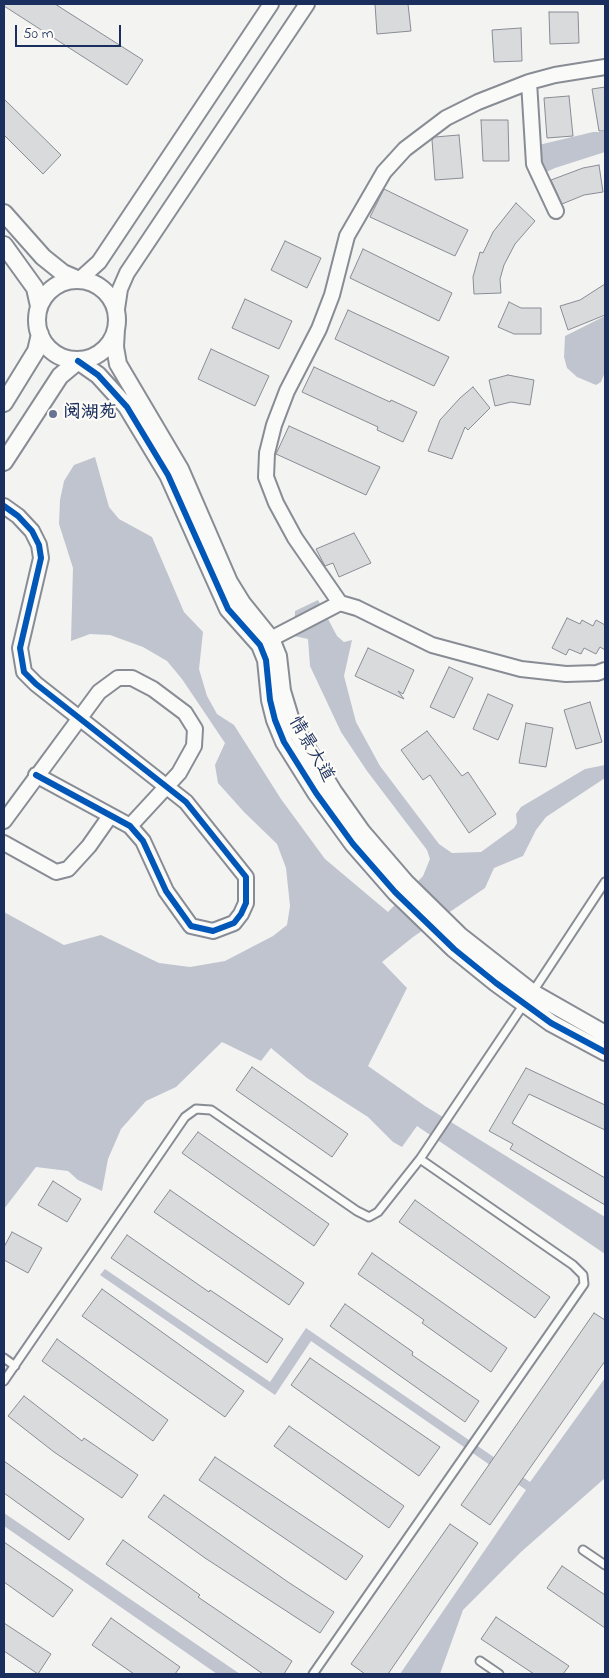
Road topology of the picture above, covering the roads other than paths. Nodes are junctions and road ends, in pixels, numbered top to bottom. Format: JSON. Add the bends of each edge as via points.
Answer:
{"nodes":[{"id":1,"x":271,"y":4,"type":"edge"},
{"id":2,"x":307,"y":4,"type":"edge"},
{"id":3,"x":605,"y":66,"type":"edge"},
{"id":4,"x":529,"y":82,"type":"junction"},
{"id":5,"x":556,"y":211,"type":"dead end"},
{"id":6,"x":4,"y":213,"type":"edge"},
{"id":7,"x":4,"y":245,"type":"edge"},
{"id":8,"x":78,"y":280,"type":"junction"},
{"id":9,"x":39,"y":306,"type":"junction"},
{"id":10,"x":116,"y":309,"type":"junction"},
{"id":11,"x":116,"y":329,"type":"junction"},
{"id":12,"x":40,"y":334,"type":"junction"},
{"id":13,"x":78,"y":362,"type":"junction"},
{"id":14,"x":4,"y":403,"type":"edge"},
{"id":15,"x":4,"y":462,"type":"edge"},
{"id":16,"x":4,"y":506,"type":"edge"},
{"id":17,"x":334,"y":606,"type":"junction"},
{"id":18,"x":272,"y":639,"type":"junction"},
{"id":19,"x":605,"y":670,"type":"edge"},
{"id":20,"x":79,"y":718,"type":"junction"},
{"id":21,"x":36,"y":775,"type":"junction"},
{"id":22,"x":165,"y":786,"type":"junction"},
{"id":23,"x":110,"y":816,"type":"junction"},
{"id":24,"x":4,"y":821,"type":"edge"},
{"id":25,"x":130,"y":826,"type":"junction"},
{"id":26,"x":4,"y":843,"type":"edge"},
{"id":27,"x":605,"y":882,"type":"edge"},
{"id":28,"x":528,"y":998,"type":"junction"},
{"id":29,"x":605,"y":1034,"type":"edge"},
{"id":30,"x":605,"y":1052,"type":"edge"},
{"id":31,"x":420,"y":1159,"type":"junction"},
{"id":32,"x":4,"y":1358,"type":"edge"},
{"id":33,"x":15,"y":1366,"type":"junction"},
{"id":34,"x":4,"y":1382,"type":"edge"},
{"id":35,"x":583,"y":1550,"type":"dead end"},
{"id":36,"x":605,"y":1565,"type":"edge"},
{"id":37,"x":480,"y":1661,"type":"dead end"},
{"id":38,"x":313,"y":1674,"type":"edge"},
{"id":39,"x":499,"y":1674,"type":"edge"}],
"edges":[{"from":1,"to":8,"type":"street","via":[[100,262]]},
{"from":2,"to":10,"type":"street","via":[[127,273]]},
{"from":3,"to":4,"type":"street"},
{"from":4,"to":5,"type":"street","via":[[534,164]]},
{"from":4,"to":17,"type":"street","via":[[446,118],[394,159],[374,186],[348,236],[319,329],[287,391],[266,453],[266,477],[276,503]]},
{"from":6,"to":8,"type":"street","via":[[44,257],[62,273]]},
{"from":7,"to":9,"type":"street","via":[[34,288]]},
{"from":8,"to":9,"type":"street","via":[[53,288]]},
{"from":8,"to":10,"type":"street","via":[[101,286]]},
{"from":9,"to":12,"type":"street"},
{"from":10,"to":11,"type":"street"},
{"from":11,"to":13,"type":"street","via":[[100,354]]},
{"from":11,"to":18,"type":"street","name":"情景大道","via":[[115,347],[122,373],[180,468],[229,582]]},
{"from":12,"to":13,"type":"street","via":[[58,355]]},
{"from":12,"to":14,"type":"street","via":[[36,351]]},
{"from":13,"to":15,"type":"street","via":[[60,376]]},
{"from":13,"to":18,"type":"street","name":"情景大道","via":[[104,381],[132,414],[168,475],[228,609]]},
{"from":16,"to":20,"type":"street","via":[[32,531],[41,558],[20,648],[24,672]]},
{"from":17,"to":18,"type":"street"},
{"from":17,"to":19,"type":"street","via":[[357,608],[432,644],[521,669],[566,674]]},
{"from":18,"to":28,"type":"street","name":"情景大道","via":[[266,660],[275,720],[284,742],[316,793],[353,844],[448,935]]},
{"from":20,"to":21,"type":"street"},
{"from":20,"to":22,"type":"street"},
{"from":20,"to":22,"type":"street","via":[[99,692],[118,678],[132,678],[185,713],[195,729],[194,746],[179,772]]},
{"from":21,"to":23,"type":"street"},
{"from":21,"to":24,"type":"street"},
{"from":22,"to":25,"type":"street"},
{"from":22,"to":25,"type":"street","via":[[186,802],[246,877],[246,903],[234,923],[213,931],[191,926],[166,891],[143,841]]},
{"from":23,"to":25,"type":"street"},
{"from":23,"to":26,"type":"street","via":[[89,846],[68,868],[56,872]]},
{"from":27,"to":28,"type":"lane"},
{"from":28,"to":29,"type":"street","name":"情景大道"},
{"from":28,"to":30,"type":"street","name":"情景大道","via":[[552,1023]]},
{"from":28,"to":31,"type":"lane"},
{"from":31,"to":33,"type":"lane","via":[[378,1212],[368,1217],[211,1110],[196,1109],[185,1117]]},
{"from":31,"to":38,"type":"lane","via":[[573,1264],[583,1275],[584,1284]]},
{"from":32,"to":33,"type":"lane"},
{"from":33,"to":34,"type":"lane"},
{"from":35,"to":36,"type":"lane"},
{"from":37,"to":39,"type":"lane"}]}
